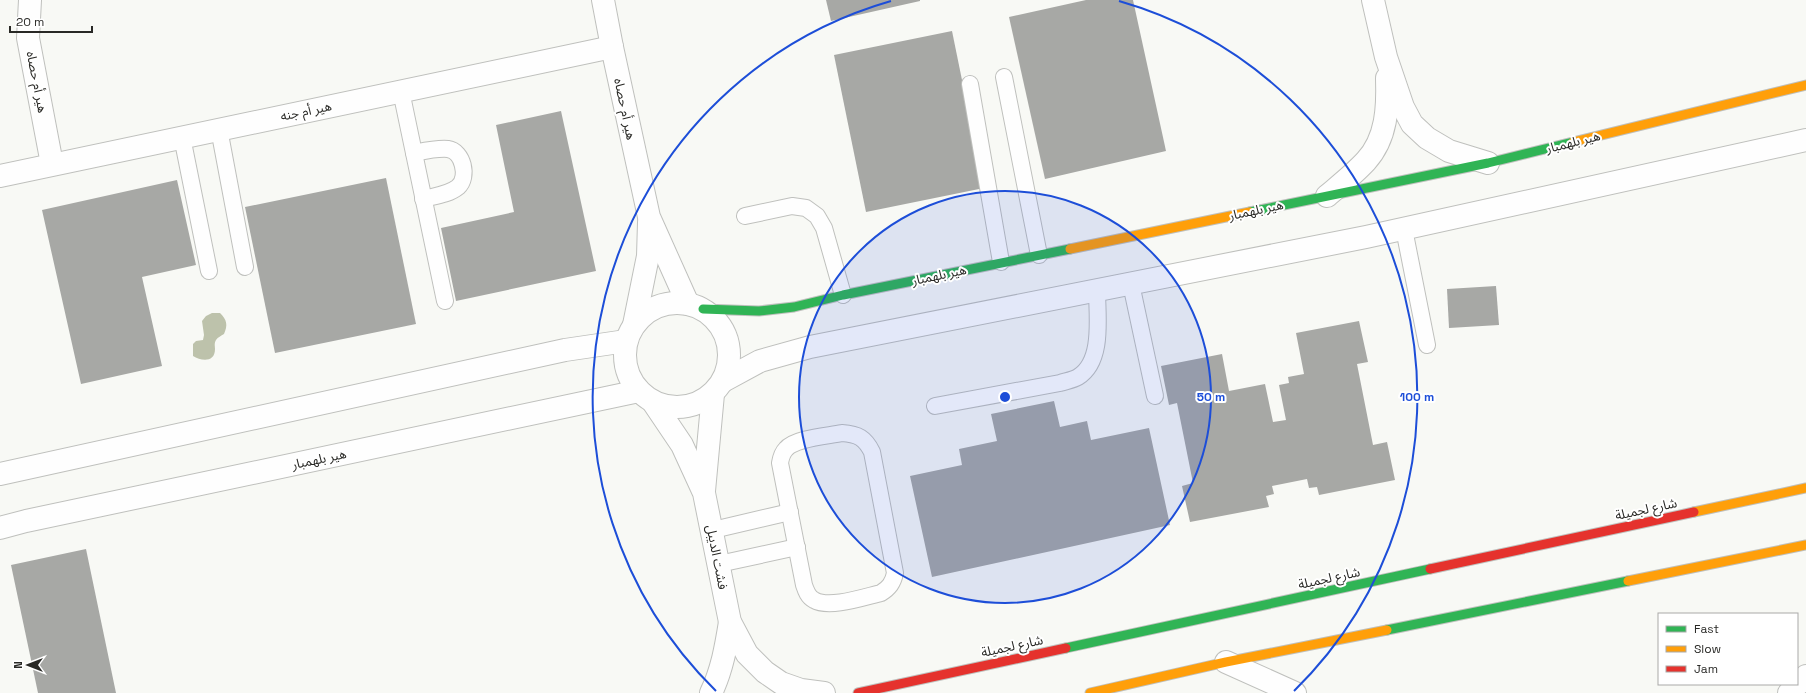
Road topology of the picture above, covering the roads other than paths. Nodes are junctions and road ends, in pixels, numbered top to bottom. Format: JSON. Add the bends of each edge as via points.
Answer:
{"nodes":[{"id":1,"x":30,"y":0,"type":"edge"},
{"id":2,"x":603,"y":0,"type":"edge"},
{"id":3,"x":1373,"y":0,"type":"edge"},
{"id":4,"x":612,"y":47,"type":"junction"},
{"id":5,"x":1386,"y":57,"type":"junction"},
{"id":6,"x":1004,"y":77,"type":"dead end"},
{"id":7,"x":970,"y":84,"type":"dead end"},
{"id":8,"x":1806,"y":85,"type":"edge"},
{"id":9,"x":401,"y":91,"type":"junction"},
{"id":10,"x":219,"y":129,"type":"junction"},
{"id":11,"x":182,"y":137,"type":"junction"},
{"id":12,"x":1806,"y":140,"type":"edge"},
{"id":13,"x":414,"y":153,"type":"junction"},
{"id":14,"x":1488,"y":163,"type":"junction"},
{"id":15,"x":52,"y":164,"type":"junction"},
{"id":16,"x":0,"y":176,"type":"edge"},
{"id":17,"x":1327,"y":196,"type":"junction"},
{"id":18,"x":423,"y":199,"type":"junction"},
{"id":19,"x":745,"y":216,"type":"dead end"},
{"id":20,"x":649,"y":217,"type":"junction"},
{"id":21,"x":1404,"y":229,"type":"junction"},
{"id":22,"x":1040,"y":255,"type":"junction"},
{"id":23,"x":1001,"y":262,"type":"junction"},
{"id":24,"x":245,"y":267,"type":"dead end"},
{"id":25,"x":210,"y":271,"type":"dead end"},
{"id":26,"x":1131,"y":284,"type":"junction"},
{"id":27,"x":1096,"y":290,"type":"junction"},
{"id":28,"x":843,"y":295,"type":"junction"},
{"id":29,"x":445,"y":301,"type":"dead end"},
{"id":30,"x":695,"y":306,"type":"junction"},
{"id":31,"x":630,"y":333,"type":"junction"},
{"id":32,"x":1427,"y":345,"type":"dead end"},
{"id":33,"x":718,"y":388,"type":"junction"},
{"id":34,"x":1155,"y":396,"type":"dead end"},
{"id":35,"x":646,"y":397,"type":"junction"},
{"id":36,"x":935,"y":406,"type":"dead end"},
{"id":37,"x":0,"y":474,"type":"edge"},
{"id":38,"x":1806,"y":488,"type":"edge"},
{"id":39,"x":704,"y":493,"type":"junction"},
{"id":40,"x":790,"y":512,"type":"junction"},
{"id":41,"x":0,"y":528,"type":"edge"},
{"id":42,"x":713,"y":530,"type":"junction"},
{"id":43,"x":1806,"y":545,"type":"edge"},
{"id":44,"x":797,"y":547,"type":"junction"},
{"id":45,"x":718,"y":564,"type":"junction"},
{"id":46,"x":730,"y":622,"type":"junction"},
{"id":47,"x":1226,"y":662,"type":"junction"},
{"id":48,"x":1806,"y":676,"type":"edge"},
{"id":49,"x":1798,"y":684,"type":"edge"},
{"id":50,"x":1797,"y":685,"type":"edge"},
{"id":51,"x":711,"y":693,"type":"edge"},
{"id":52,"x":824,"y":693,"type":"edge"},
{"id":53,"x":858,"y":693,"type":"edge"},
{"id":54,"x":1090,"y":693,"type":"edge"},
{"id":55,"x":1295,"y":693,"type":"edge"},
{"id":56,"x":1789,"y":693,"type":"edge"}],
"edges":[{"from":1,"to":15,"type":"street","name":"هير أم حصاه","via":[[28,38]]},
{"from":2,"to":4,"type":"street","name":"هير أم حصاه"},
{"from":3,"to":5,"type":"street"},
{"from":4,"to":9,"type":"street","name":"هير أم جنه"},
{"from":4,"to":20,"type":"street","name":"هير أم حصاه"},
{"from":5,"to":14,"type":"street","via":[[1403,107],[1412,124],[1427,138],[1448,151]]},
{"from":5,"to":17,"type":"street","via":[[1388,105],[1377,145],[1366,160]]},
{"from":6,"to":22,"type":"lane"},
{"from":7,"to":23,"type":"lane"},
{"from":8,"to":14,"type":"street","name":"هير بلهمبار"},
{"from":9,"to":10,"type":"street","name":"هير أم جنه"},
{"from":9,"to":13,"type":"lane"},
{"from":10,"to":11,"type":"street","name":"هير أم جنه"},
{"from":10,"to":24,"type":"lane"},
{"from":11,"to":15,"type":"street","name":"هير أم جنه"},
{"from":11,"to":25,"type":"lane"},
{"from":12,"to":21,"type":"street"},
{"from":13,"to":18,"type":"lane"},
{"from":13,"to":18,"type":"lane","via":[[449,149],[461,158],[464,175],[461,183],[441,195]]},
{"from":14,"to":17,"type":"street","name":"هير بلهمبار"},
{"from":15,"to":16,"type":"street","name":"هير أم جنه"},
{"from":17,"to":22,"type":"street","name":"هير بلهمبار"},
{"from":18,"to":29,"type":"lane"},
{"from":19,"to":28,"type":"lane","via":[[792,206],[806,208],[817,216],[824,228]]},
{"from":20,"to":30,"type":"street","name":"هير أم حصاه"},
{"from":20,"to":31,"type":"street","name":"هير أم حصاه","via":[[648,256]]},
{"from":21,"to":26,"type":"street"},
{"from":21,"to":32,"type":"lane"},
{"from":22,"to":23,"type":"street","name":"هير بلهمبار"},
{"from":23,"to":28,"type":"street","name":"هير بلهمبار"},
{"from":26,"to":27,"type":"street"},
{"from":26,"to":34,"type":"lane"},
{"from":27,"to":33,"type":"street","via":[[810,347],[760,361]]},
{"from":27,"to":36,"type":"lane","via":[[1098,335],[1088,368],[1078,377],[1060,383]]},
{"from":28,"to":30,"type":"street","name":"هير بلهمبار","via":[[794,307],[759,311]]},
{"from":30,"to":31,"type":"street","via":[[673,302],[658,306],[645,314]]},
{"from":30,"to":33,"type":"street","via":[[714,317],[728,340],[728,368]]},
{"from":31,"to":35,"type":"street","via":[[624,354],[626,368],[631,381]]},
{"from":31,"to":37,"type":"street","via":[[565,350]]},
{"from":33,"to":35,"type":"street","via":[[700,403],[684,408],[668,407]]},
{"from":33,"to":39,"type":"street","name":"فشت الديبل"},
{"from":35,"to":39,"type":"street","name":"فشت الديبل","via":[[682,445]]},
{"from":35,"to":41,"type":"street","name":"هير بلهمبار"},
{"from":38,"to":53,"type":"street","name":"شارع لجميلة"},
{"from":39,"to":42,"type":"street","name":"فشت الديبل"},
{"from":40,"to":42,"type":"lane"},
{"from":40,"to":44,"type":"lane"},
{"from":40,"to":44,"type":"lane","via":[[780,463],[786,447],[795,442],[842,433],[861,436],[868,443],[872,452],[894,563],[895,573],[888,589],[881,593],[829,604],[819,603],[807,594]]},
{"from":42,"to":45,"type":"street","name":"فشت الديبل"},
{"from":43,"to":47,"type":"street"},
{"from":44,"to":45,"type":"lane"},
{"from":45,"to":46,"type":"street","name":"فشت الديبل"},
{"from":46,"to":51,"type":"street","name":"فشت الديبل","via":[[724,657]]},
{"from":46,"to":52,"type":"street","name":"فشت الديبل","via":[[747,654],[765,672],[801,690]]},
{"from":47,"to":54,"type":"street"},
{"from":47,"to":55,"type":"street"},
{"from":48,"to":49,"type":"street"},
{"from":50,"to":56,"type":"street"}]}
